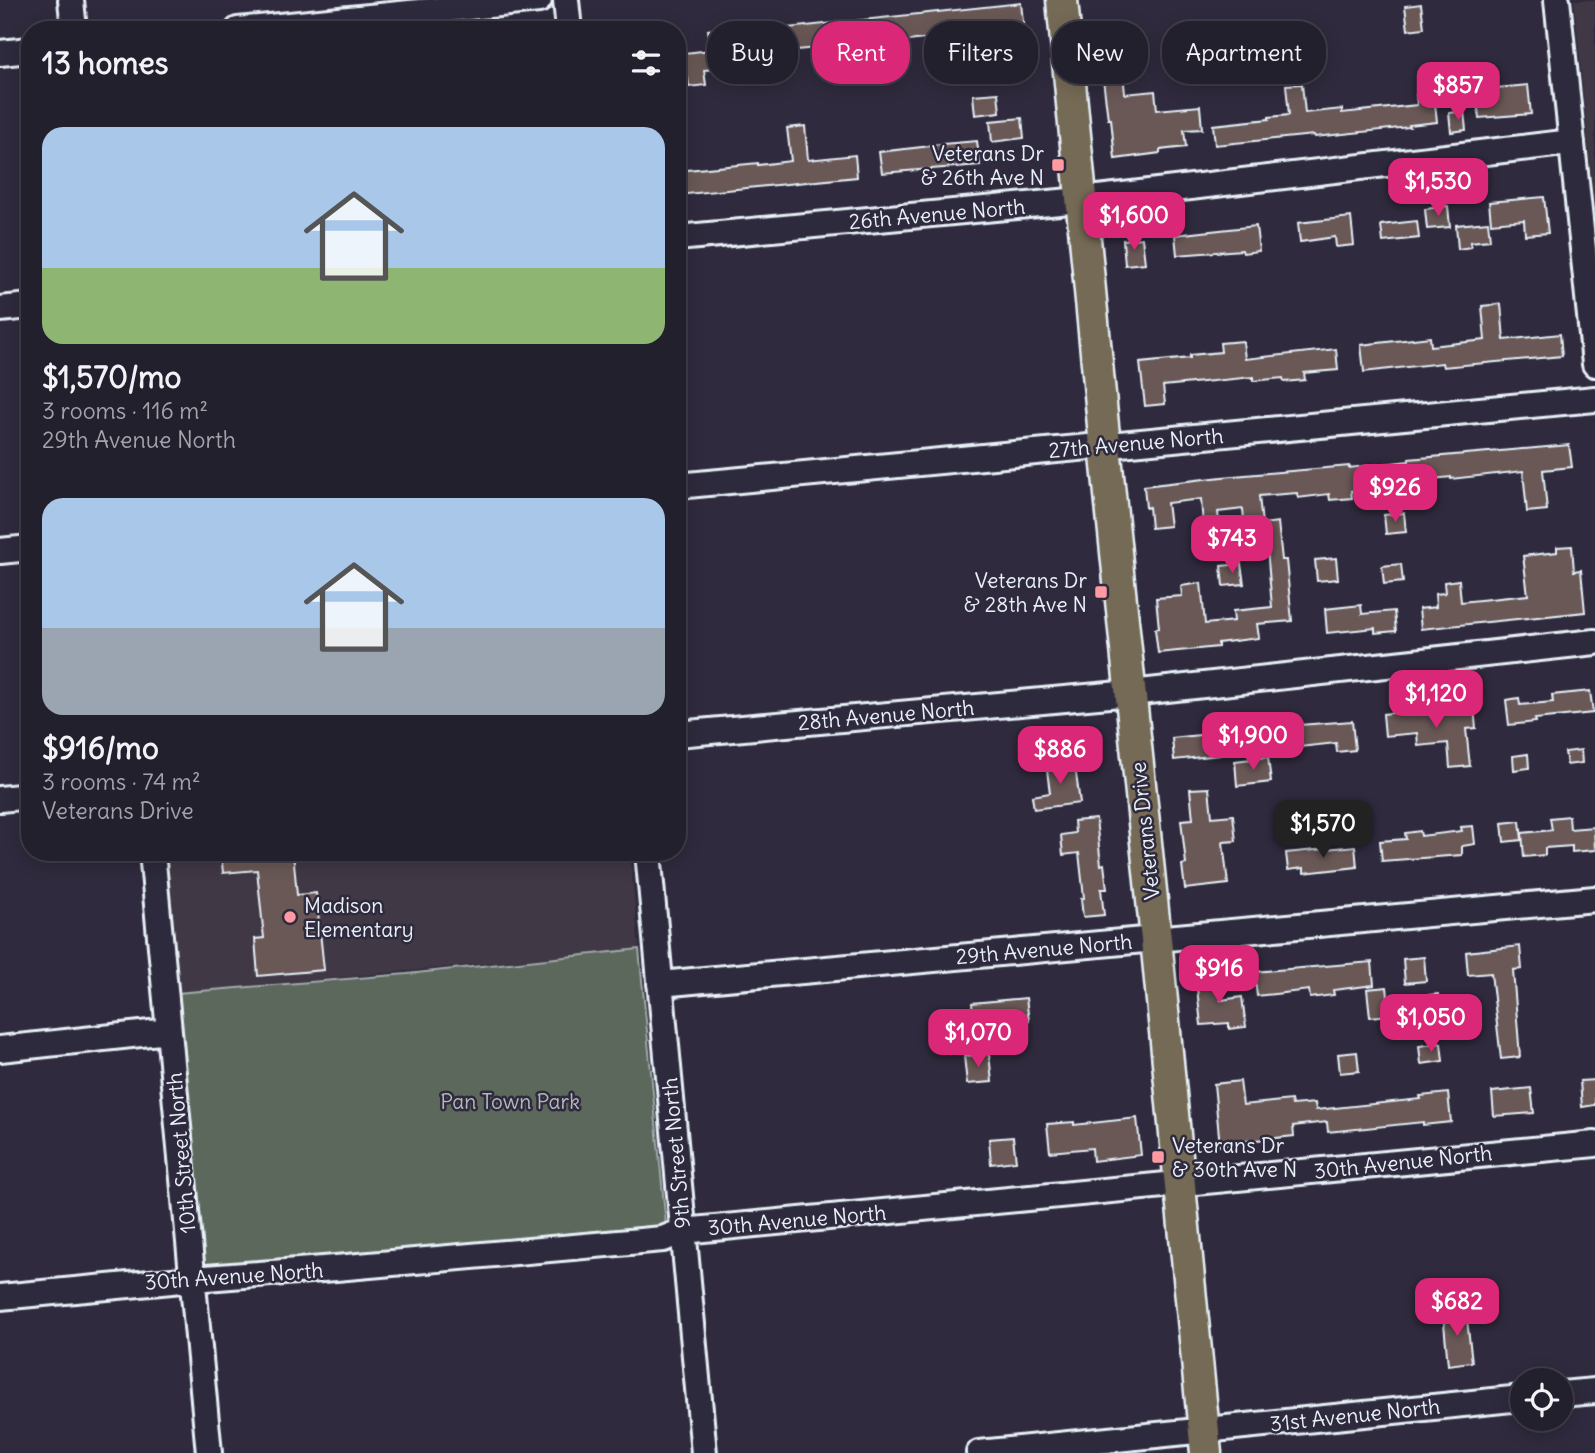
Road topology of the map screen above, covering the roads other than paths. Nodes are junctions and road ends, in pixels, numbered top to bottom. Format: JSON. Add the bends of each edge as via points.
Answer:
{"nodes":[{"id":1,"x":71,"y":0,"type":"edge"},
{"id":2,"x":539,"y":0,"type":"edge"},
{"id":3,"x":566,"y":0,"type":"edge"},
{"id":4,"x":1062,"y":0,"type":"edge"},
{"id":5,"x":1557,"y":0,"type":"edge"},
{"id":6,"x":73,"y":21,"type":"edge"},
{"id":7,"x":328,"y":21,"type":"edge"},
{"id":8,"x":568,"y":21,"type":"edge"},
{"id":9,"x":21,"y":51,"type":"edge"},
{"id":10,"x":0,"y":53,"type":"edge"},
{"id":11,"x":1572,"y":142,"type":"junction"},
{"id":12,"x":1081,"y":200,"type":"junction"},
{"id":13,"x":686,"y":237,"type":"edge"},
{"id":14,"x":21,"y":307,"type":"edge"},
{"id":15,"x":0,"y":309,"type":"edge"},
{"id":16,"x":1595,"y":364,"type":"edge"},
{"id":17,"x":1595,"y":399,"type":"edge"},
{"id":18,"x":1105,"y":446,"type":"junction"},
{"id":19,"x":686,"y":485,"type":"edge"},
{"id":20,"x":21,"y":549,"type":"edge"},
{"id":21,"x":0,"y":551,"type":"edge"},
{"id":22,"x":1595,"y":642,"type":"edge"},
{"id":23,"x":1131,"y":693,"type":"junction"},
{"id":24,"x":686,"y":733,"type":"edge"},
{"id":25,"x":21,"y":797,"type":"edge"},
{"id":26,"x":0,"y":799,"type":"edge"},
{"id":27,"x":153,"y":861,"type":"edge"},
{"id":28,"x":649,"y":861,"type":"edge"},
{"id":29,"x":1595,"y":899,"type":"edge"},
{"id":30,"x":1156,"y":939,"type":"junction"},
{"id":31,"x":660,"y":984,"type":"junction"},
{"id":32,"x":169,"y":1031,"type":"junction"},
{"id":33,"x":0,"y":1049,"type":"edge"},
{"id":34,"x":1595,"y":1144,"type":"edge"},
{"id":35,"x":1180,"y":1184,"type":"junction"},
{"id":36,"x":683,"y":1231,"type":"junction"},
{"id":37,"x":193,"y":1279,"type":"junction"},
{"id":38,"x":0,"y":1297,"type":"edge"},
{"id":39,"x":1595,"y":1391,"type":"edge"},
{"id":40,"x":1573,"y":1393,"type":"edge"},
{"id":41,"x":1510,"y":1400,"type":"edge"},
{"id":42,"x":1205,"y":1442,"type":"edge"},
{"id":43,"x":209,"y":1453,"type":"edge"},
{"id":44,"x":704,"y":1453,"type":"edge"},
{"id":45,"x":979,"y":1453,"type":"edge"}],
"edges":[{"from":1,"to":6,"type":"street"},
{"from":2,"to":7,"type":"street"},
{"from":3,"to":8,"type":"street"},
{"from":4,"to":12,"type":"main road","name":"Veterans Drive"},
{"from":5,"to":11,"type":"street"},
{"from":9,"to":10,"type":"street"},
{"from":11,"to":12,"type":"street","name":"26th Avenue North"},
{"from":11,"to":16,"type":"street"},
{"from":12,"to":13,"type":"street","name":"26th Avenue North"},
{"from":12,"to":18,"type":"main road","name":"Veterans Drive"},
{"from":14,"to":15,"type":"street"},
{"from":17,"to":18,"type":"street","name":"27th Avenue North"},
{"from":18,"to":19,"type":"street","name":"27th Avenue North"},
{"from":18,"to":23,"type":"main road","name":"Veterans Drive"},
{"from":20,"to":21,"type":"street"},
{"from":22,"to":23,"type":"street","name":"28th Avenue North"},
{"from":23,"to":24,"type":"street","name":"28th Avenue North"},
{"from":23,"to":30,"type":"main road","name":"Veterans Drive"},
{"from":25,"to":26,"type":"street"},
{"from":27,"to":32,"type":"street","name":"10th Street North"},
{"from":28,"to":31,"type":"street","name":"9th Street North"},
{"from":29,"to":30,"type":"street","name":"29th Avenue North"},
{"from":30,"to":31,"type":"street","name":"29th Avenue North"},
{"from":30,"to":35,"type":"main road","name":"Veterans Drive"},
{"from":31,"to":36,"type":"street","name":"9th Street North"},
{"from":32,"to":33,"type":"street"},
{"from":32,"to":37,"type":"street","name":"10th Street North"},
{"from":34,"to":35,"type":"street","name":"30th Avenue North"},
{"from":35,"to":36,"type":"street","name":"30th Avenue North"},
{"from":35,"to":42,"type":"main road","name":"Veterans Drive"},
{"from":36,"to":37,"type":"street","name":"30th Avenue North","via":[[663,1239]]},
{"from":36,"to":44,"type":"street","name":"9th Street North"},
{"from":37,"to":38,"type":"street","name":"30th Avenue North"},
{"from":37,"to":43,"type":"street","name":"10th Street North"},
{"from":39,"to":40,"type":"street"},
{"from":41,"to":42,"type":"street","name":"31st Avenue North"},
{"from":42,"to":45,"type":"street","name":"31st Avenue North"}]}
